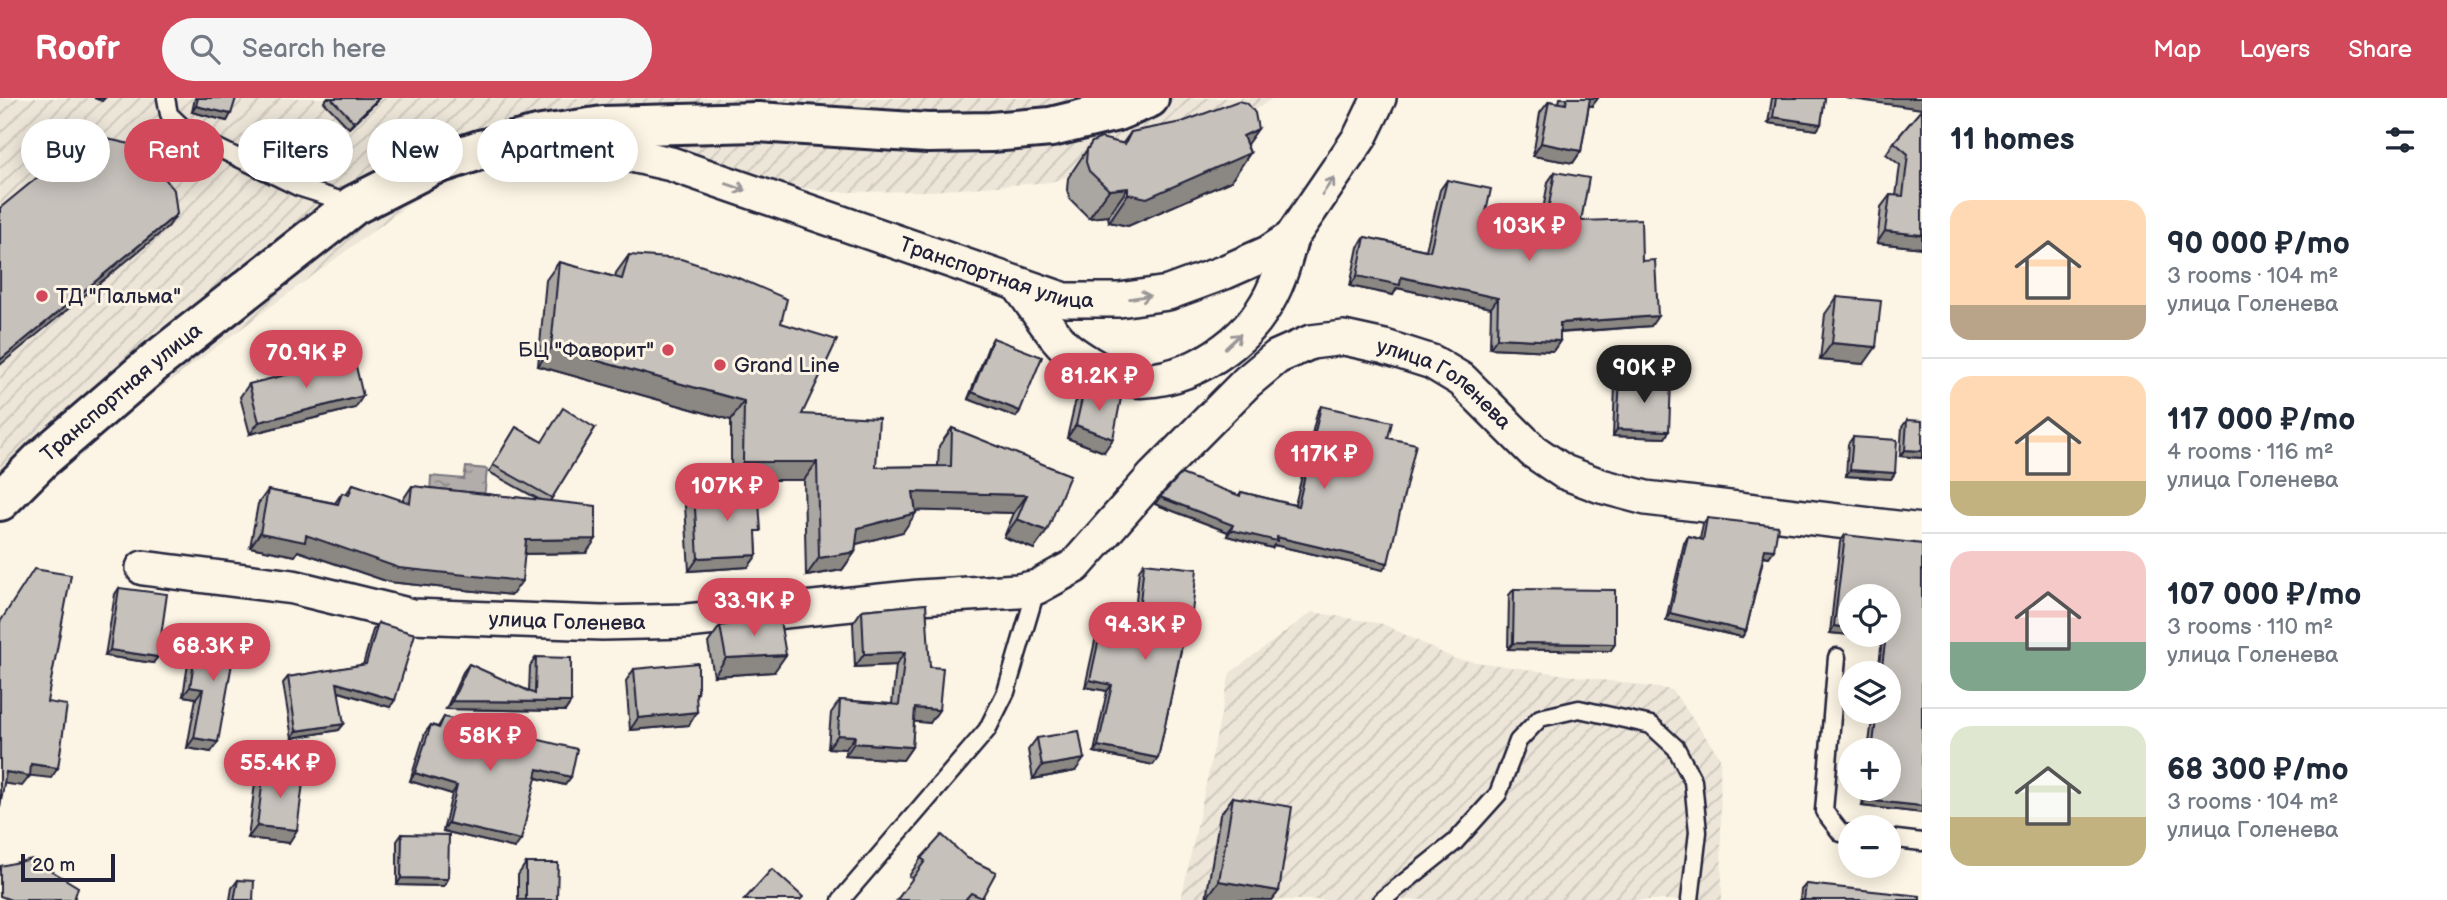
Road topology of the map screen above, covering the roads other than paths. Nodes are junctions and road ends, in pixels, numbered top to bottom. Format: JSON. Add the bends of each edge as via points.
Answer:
{"nodes":[{"id":1,"x":166,"y":98,"type":"edge"},
{"id":2,"x":1149,"y":98,"type":"edge"},
{"id":3,"x":1379,"y":98,"type":"edge"},
{"id":4,"x":638,"y":125,"type":"edge"},
{"id":5,"x":477,"y":150,"type":"edge"},
{"id":6,"x":638,"y":157,"type":"edge"},
{"id":7,"x":354,"y":205,"type":"junction"},
{"id":8,"x":1291,"y":238,"type":"junction"},
{"id":9,"x":1019,"y":286,"type":"junction"},
{"id":10,"x":1186,"y":373,"type":"junction"},
{"id":11,"x":1247,"y":383,"type":"junction"},
{"id":12,"x":0,"y":501,"type":"edge"},
{"id":13,"x":1922,"y":531,"type":"edge"},
{"id":14,"x":143,"y":568,"type":"dead end"},
{"id":15,"x":1037,"y":587,"type":"junction"},
{"id":16,"x":1837,"y":657,"type":"dead end"},
{"id":17,"x":1838,"y":828,"type":"edge"},
{"id":18,"x":1901,"y":840,"type":"edge"},
{"id":19,"x":1922,"y":842,"type":"edge"},
{"id":20,"x":841,"y":900,"type":"edge"},
{"id":21,"x":1382,"y":900,"type":"edge"},
{"id":22,"x":1690,"y":900,"type":"edge"}],
"edges":[{"from":1,"to":7,"type":"lane","via":[[169,114],[191,135],[298,187]]},
{"from":2,"to":4,"type":"main road","name":"Транспортная улица","via":[[1051,127],[991,132],[928,133],[758,122]]},
{"from":8,"to":3,"type":"street","name":"Транспортная улица","one_way":true,"via":[[1360,137]]},
{"from":5,"to":7,"type":"main road","name":"Транспортная улица","via":[[431,166]]},
{"from":6,"to":9,"type":"street","name":"Транспортная улица","one_way":true,"via":[[671,164]]},
{"from":7,"to":12,"type":"main road","name":"Транспортная улица","via":[[156,361]]},
{"from":9,"to":8,"type":"street","name":"Транспортная улица","one_way":true,"via":[[1065,300],[1119,300],[1168,293],[1268,253]]},
{"from":10,"to":8,"type":"street","one_way":true,"via":[[1229,346],[1260,314],[1281,276]]},
{"from":9,"to":10,"type":"street","via":[[1066,348],[1114,376],[1147,380]]},
{"from":10,"to":11,"type":"street"},
{"from":11,"to":13,"type":"street","name":"улица Голенева","via":[[1277,357],[1311,342],[1344,338],[1385,346],[1432,362],[1462,380],[1532,451],[1564,472],[1601,486],[1646,498]]},
{"from":11,"to":15,"type":"street","name":"улица Голенева","via":[[1154,476],[1075,566]]},
{"from":14,"to":15,"type":"street","name":"улица Голенева","via":[[293,587],[412,616],[602,623],[687,621]]},
{"from":15,"to":20,"type":"lane","via":[[1006,692],[987,730]]},
{"from":16,"to":17,"type":"lane","via":[[1824,811]]},
{"from":18,"to":19,"type":"lane"},
{"from":21,"to":22,"type":"lane","via":[[1455,842],[1499,794],[1517,741],[1540,718],[1578,709],[1651,725],[1676,748],[1693,781],[1698,832]]}]}
